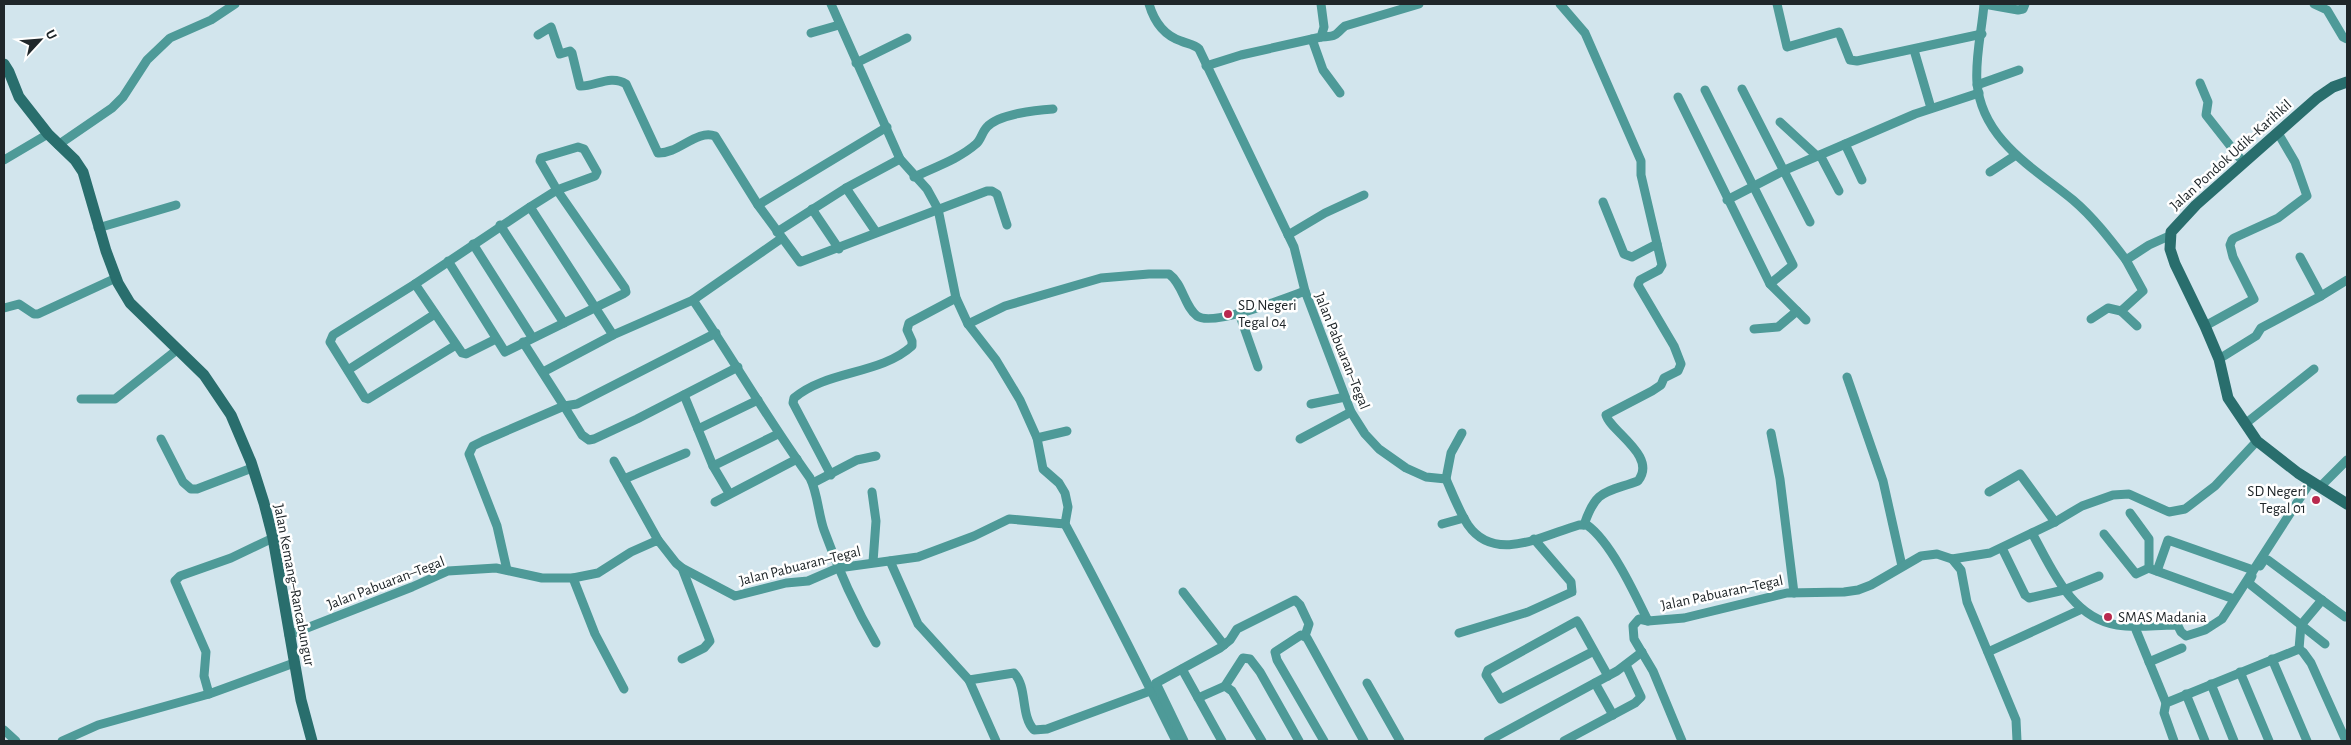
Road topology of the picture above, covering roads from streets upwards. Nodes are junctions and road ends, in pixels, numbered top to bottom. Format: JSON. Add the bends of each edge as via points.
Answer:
{"nodes":[{"id":1,"x":235,"y":4,"type":"edge"},
{"id":2,"x":830,"y":4,"type":"edge"},
{"id":3,"x":1149,"y":4,"type":"edge"},
{"id":4,"x":1321,"y":4,"type":"edge"},
{"id":5,"x":1419,"y":4,"type":"edge"},
{"id":6,"x":1560,"y":4,"type":"edge"},
{"id":7,"x":1777,"y":4,"type":"edge"},
{"id":8,"x":1984,"y":4,"type":"edge"},
{"id":9,"x":2025,"y":4,"type":"edge"},
{"id":10,"x":2314,"y":4,"type":"edge"},
{"id":11,"x":839,"y":25,"type":"junction"},
{"id":12,"x":811,"y":33,"type":"dead end"},
{"id":13,"x":1982,"y":34,"type":"junction"},
{"id":14,"x":538,"y":35,"type":"dead end"},
{"id":15,"x":1321,"y":37,"type":"junction"},
{"id":16,"x":907,"y":38,"type":"dead end"},
{"id":17,"x":1312,"y":39,"type":"junction"},
{"id":18,"x":2347,"y":39,"type":"edge"},
{"id":19,"x":1914,"y":50,"type":"junction"},
{"id":20,"x":4,"y":64,"type":"edge"},
{"id":21,"x":856,"y":64,"type":"junction"},
{"id":22,"x":1206,"y":66,"type":"junction"},
{"id":23,"x":2019,"y":70,"type":"dead end"},
{"id":24,"x":2347,"y":82,"type":"edge"},
{"id":25,"x":2200,"y":83,"type":"dead end"},
{"id":26,"x":1742,"y":89,"type":"dead end"},
{"id":27,"x":1978,"y":89,"type":"junction"},
{"id":28,"x":1705,"y":90,"type":"dead end"},
{"id":29,"x":1340,"y":93,"type":"dead end"},
{"id":30,"x":1678,"y":98,"type":"dead end"},
{"id":31,"x":1931,"y":108,"type":"junction"},
{"id":32,"x":1053,"y":110,"type":"dead end"},
{"id":33,"x":1780,"y":122,"type":"dead end"},
{"id":34,"x":887,"y":127,"type":"junction"},
{"id":35,"x":2278,"y":133,"type":"junction"},
{"id":36,"x":48,"y":134,"type":"junction"},
{"id":37,"x":1845,"y":144,"type":"junction"},
{"id":38,"x":58,"y":145,"type":"junction"},
{"id":39,"x":2016,"y":155,"type":"junction"},
{"id":40,"x":1818,"y":156,"type":"junction"},
{"id":41,"x":900,"y":159,"type":"junction"},
{"id":42,"x":4,"y":160,"type":"edge"},
{"id":43,"x":2243,"y":162,"type":"junction"},
{"id":44,"x":1785,"y":170,"type":"junction"},
{"id":45,"x":1990,"y":172,"type":"dead end"},
{"id":46,"x":914,"y":177,"type":"junction"},
{"id":47,"x":1862,"y":180,"type":"dead end"},
{"id":48,"x":1754,"y":186,"type":"junction"},
{"id":49,"x":846,"y":188,"type":"junction"},
{"id":50,"x":557,"y":190,"type":"junction"},
{"id":51,"x":1839,"y":191,"type":"dead end"},
{"id":52,"x":1364,"y":195,"type":"dead end"},
{"id":53,"x":1727,"y":200,"type":"junction"},
{"id":54,"x":1603,"y":202,"type":"dead end"},
{"id":55,"x":176,"y":205,"type":"dead end"},
{"id":56,"x":758,"y":205,"type":"junction"},
{"id":57,"x":530,"y":206,"type":"junction"},
{"id":58,"x":812,"y":209,"type":"junction"},
{"id":59,"x":938,"y":209,"type":"junction"},
{"id":60,"x":1810,"y":222,"type":"dead end"},
{"id":61,"x":500,"y":225,"type":"junction"},
{"id":62,"x":1006,"y":225,"type":"dead end"},
{"id":63,"x":98,"y":228,"type":"junction"},
{"id":64,"x":876,"y":232,"type":"junction"},
{"id":65,"x":779,"y":235,"type":"junction"},
{"id":66,"x":1288,"y":235,"type":"junction"},
{"id":67,"x":2169,"y":236,"type":"junction"},
{"id":68,"x":473,"y":244,"type":"junction"},
{"id":69,"x":1657,"y":244,"type":"junction"},
{"id":70,"x":839,"y":249,"type":"junction"},
{"id":71,"x":2300,"y":257,"type":"dead end"},
{"id":72,"x":2126,"y":260,"type":"junction"},
{"id":73,"x":448,"y":261,"type":"junction"},
{"id":74,"x":116,"y":278,"type":"junction"},
{"id":75,"x":2347,"y":280,"type":"edge"},
{"id":76,"x":415,"y":284,"type":"junction"},
{"id":77,"x":1770,"y":284,"type":"junction"},
{"id":78,"x":1305,"y":292,"type":"junction"},
{"id":79,"x":2320,"y":296,"type":"junction"},
{"id":80,"x":956,"y":298,"type":"junction"},
{"id":81,"x":693,"y":300,"type":"junction"},
{"id":82,"x":596,"y":307,"type":"junction"},
{"id":83,"x":4,"y":308,"type":"edge"},
{"id":84,"x":1797,"y":311,"type":"junction"},
{"id":85,"x":2121,"y":311,"type":"junction"},
{"id":86,"x":1239,"y":313,"type":"junction"},
{"id":87,"x":435,"y":314,"type":"junction"},
{"id":88,"x":2091,"y":319,"type":"dead end"},
{"id":89,"x":1806,"y":320,"type":"dead end"},
{"id":90,"x":564,"y":323,"type":"junction"},
{"id":91,"x":968,"y":324,"type":"junction"},
{"id":92,"x":2137,"y":326,"type":"dead end"},
{"id":93,"x":2206,"y":326,"type":"junction"},
{"id":94,"x":1754,"y":329,"type":"dead end"},
{"id":95,"x":716,"y":333,"type":"junction"},
{"id":96,"x":614,"y":335,"type":"junction"},
{"id":97,"x":532,"y":337,"type":"junction"},
{"id":98,"x":496,"y":339,"type":"junction"},
{"id":99,"x":523,"y":342,"type":"junction"},
{"id":100,"x":456,"y":345,"type":"junction"},
{"id":101,"x":178,"y":349,"type":"junction"},
{"id":102,"x":2219,"y":359,"type":"junction"},
{"id":103,"x":738,"y":367,"type":"junction"},
{"id":104,"x":1258,"y":367,"type":"dead end"},
{"id":105,"x":348,"y":370,"type":"junction"},
{"id":106,"x":2314,"y":370,"type":"dead end"},
{"id":107,"x":543,"y":372,"type":"junction"},
{"id":108,"x":1847,"y":377,"type":"dead end"},
{"id":109,"x":684,"y":395,"type":"junction"},
{"id":110,"x":1344,"y":397,"type":"junction"},
{"id":111,"x":81,"y":400,"type":"dead end"},
{"id":112,"x":758,"y":400,"type":"junction"},
{"id":113,"x":1311,"y":404,"type":"dead end"},
{"id":114,"x":564,"y":406,"type":"junction"},
{"id":115,"x":1351,"y":412,"type":"junction"},
{"id":116,"x":2245,"y":424,"type":"junction"},
{"id":117,"x":698,"y":429,"type":"junction"},
{"id":118,"x":1068,"y":432,"type":"dead end"},
{"id":119,"x":1462,"y":433,"type":"dead end"},
{"id":120,"x":1771,"y":433,"type":"dead end"},
{"id":121,"x":778,"y":434,"type":"junction"},
{"id":122,"x":1037,"y":438,"type":"junction"},
{"id":123,"x":1300,"y":438,"type":"dead end"},
{"id":124,"x":161,"y":439,"type":"dead end"},
{"id":125,"x":2257,"y":440,"type":"junction"},
{"id":126,"x":686,"y":453,"type":"dead end"},
{"id":127,"x":876,"y":456,"type":"dead end"},
{"id":128,"x":797,"y":459,"type":"junction"},
{"id":129,"x":250,"y":460,"type":"junction"},
{"id":130,"x":2347,"y":460,"type":"edge"},
{"id":131,"x":614,"y":461,"type":"dead end"},
{"id":132,"x":713,"y":466,"type":"junction"},
{"id":133,"x":831,"y":475,"type":"junction"},
{"id":134,"x":624,"y":479,"type":"junction"},
{"id":135,"x":1446,"y":479,"type":"junction"},
{"id":136,"x":813,"y":483,"type":"junction"},
{"id":137,"x":2316,"y":484,"type":"junction"},
{"id":138,"x":872,"y":492,"type":"dead end"},
{"id":139,"x":1989,"y":492,"type":"dead end"},
{"id":140,"x":729,"y":493,"type":"junction"},
{"id":141,"x":715,"y":502,"type":"dead end"},
{"id":142,"x":2347,"y":504,"type":"edge"},
{"id":143,"x":2130,"y":514,"type":"dead end"},
{"id":144,"x":1464,"y":518,"type":"junction"},
{"id":145,"x":2056,"y":522,"type":"junction"},
{"id":146,"x":1065,"y":524,"type":"junction"},
{"id":147,"x":1442,"y":524,"type":"dead end"},
{"id":148,"x":1584,"y":525,"type":"junction"},
{"id":149,"x":2032,"y":533,"type":"junction"},
{"id":150,"x":2104,"y":534,"type":"dead end"},
{"id":151,"x":273,"y":538,"type":"junction"},
{"id":152,"x":658,"y":540,"type":"junction"},
{"id":153,"x":1534,"y":540,"type":"junction"},
{"id":154,"x":2002,"y":548,"type":"junction"},
{"id":155,"x":1952,"y":559,"type":"junction"},
{"id":156,"x":873,"y":562,"type":"junction"},
{"id":157,"x":890,"y":562,"type":"junction"},
{"id":158,"x":1902,"y":566,"type":"junction"},
{"id":159,"x":682,"y":568,"type":"junction"},
{"id":160,"x":838,"y":568,"type":"junction"},
{"id":161,"x":507,"y":570,"type":"junction"},
{"id":162,"x":2153,"y":570,"type":"junction"},
{"id":163,"x":2253,"y":570,"type":"junction"},
{"id":164,"x":2099,"y":576,"type":"dead end"},
{"id":165,"x":573,"y":578,"type":"junction"},
{"id":166,"x":2064,"y":590,"type":"junction"},
{"id":167,"x":1183,"y":592,"type":"dead end"},
{"id":168,"x":1794,"y":593,"type":"junction"},
{"id":169,"x":2234,"y":599,"type":"junction"},
{"id":170,"x":2322,"y":600,"type":"junction"},
{"id":171,"x":2082,"y":609,"type":"junction"},
{"id":172,"x":2345,"y":617,"type":"dead end"},
{"id":173,"x":1648,"y":621,"type":"junction"},
{"id":174,"x":2301,"y":625,"type":"junction"},
{"id":175,"x":2136,"y":630,"type":"dead end"},
{"id":176,"x":1458,"y":633,"type":"dead end"},
{"id":177,"x":288,"y":636,"type":"junction"},
{"id":178,"x":1305,"y":636,"type":"junction"},
{"id":179,"x":876,"y":643,"type":"dead end"},
{"id":180,"x":2325,"y":644,"type":"dead end"},
{"id":181,"x":1224,"y":645,"type":"junction"},
{"id":182,"x":2182,"y":648,"type":"dead end"},
{"id":183,"x":2299,"y":649,"type":"junction"},
{"id":184,"x":1594,"y":651,"type":"junction"},
{"id":185,"x":1642,"y":652,"type":"junction"},
{"id":186,"x":1988,"y":652,"type":"junction"},
{"id":187,"x":682,"y":659,"type":"dead end"},
{"id":188,"x":2272,"y":659,"type":"junction"},
{"id":189,"x":2149,"y":662,"type":"junction"},
{"id":190,"x":294,"y":663,"type":"junction"},
{"id":191,"x":1626,"y":664,"type":"junction"},
{"id":192,"x":1182,"y":668,"type":"junction"},
{"id":193,"x":2240,"y":672,"type":"junction"},
{"id":194,"x":1608,"y":676,"type":"junction"},
{"id":195,"x":968,"y":680,"type":"junction"},
{"id":196,"x":1368,"y":683,"type":"dead end"},
{"id":197,"x":1596,"y":683,"type":"junction"},
{"id":198,"x":2211,"y":684,"type":"junction"},
{"id":199,"x":1225,"y":686,"type":"junction"},
{"id":200,"x":624,"y":689,"type":"dead end"},
{"id":201,"x":1150,"y":691,"type":"junction"},
{"id":202,"x":210,"y":694,"type":"junction"},
{"id":203,"x":2186,"y":694,"type":"junction"},
{"id":204,"x":1198,"y":698,"type":"junction"},
{"id":205,"x":2166,"y":703,"type":"junction"},
{"id":206,"x":1613,"y":715,"type":"junction"},
{"id":207,"x":4,"y":730,"type":"edge"},
{"id":208,"x":16,"y":741,"type":"edge"},
{"id":209,"x":62,"y":741,"type":"edge"},
{"id":210,"x":312,"y":741,"type":"edge"},
{"id":211,"x":996,"y":741,"type":"edge"},
{"id":212,"x":1176,"y":741,"type":"edge"},
{"id":213,"x":1184,"y":741,"type":"edge"},
{"id":214,"x":1222,"y":741,"type":"edge"},
{"id":215,"x":1262,"y":741,"type":"edge"},
{"id":216,"x":1299,"y":741,"type":"edge"},
{"id":217,"x":1324,"y":741,"type":"edge"},
{"id":218,"x":1364,"y":741,"type":"edge"},
{"id":219,"x":1400,"y":741,"type":"edge"},
{"id":220,"x":1488,"y":741,"type":"edge"},
{"id":221,"x":1564,"y":741,"type":"edge"},
{"id":222,"x":1682,"y":741,"type":"edge"},
{"id":223,"x":2017,"y":741,"type":"edge"},
{"id":224,"x":2174,"y":741,"type":"edge"},
{"id":225,"x":2205,"y":741,"type":"edge"},
{"id":226,"x":2234,"y":741,"type":"edge"},
{"id":227,"x":2268,"y":741,"type":"edge"},
{"id":228,"x":2307,"y":741,"type":"edge"},
{"id":229,"x":2346,"y":741,"type":"edge"}],
"edges":[{"from":1,"to":38,"type":"street","via":[[162,44],[112,108]]},
{"from":2,"to":11,"type":"street"},
{"from":3,"to":22,"type":"street","via":[[1163,31],[1171,38],[1196,46]]},
{"from":4,"to":15,"type":"street","via":[[1324,27]]},
{"from":5,"to":15,"type":"street","via":[[1345,26],[1340,34]]},
{"from":6,"to":69,"type":"street","via":[[1585,33],[1641,161],[1641,175]]},
{"from":7,"to":19,"type":"street","via":[[1787,47],[1836,32],[1850,60]]},
{"from":8,"to":9,"type":"street","via":[[2018,10]]},
{"from":8,"to":13,"type":"street"},
{"from":10,"to":18,"type":"street","via":[[2327,10]]},
{"from":11,"to":12,"type":"street"},
{"from":11,"to":21,"type":"street"},
{"from":13,"to":19,"type":"street"},
{"from":13,"to":27,"type":"street","via":[[1977,58]]},
{"from":14,"to":56,"type":"street","via":[[551,27],[560,54],[571,52],[581,87],[602,81],[626,84],[656,152],[667,153],[705,135],[715,136]]},
{"from":15,"to":17,"type":"street"},
{"from":16,"to":21,"type":"street"},
{"from":17,"to":22,"type":"street","via":[[1241,54]]},
{"from":17,"to":29,"type":"street","via":[[1323,70]]},
{"from":19,"to":31,"type":"street"},
{"from":20,"to":36,"type":"street","name":"Jalan Kemang–Rancabungur","via":[[19,98]]},
{"from":21,"to":34,"type":"street"},
{"from":22,"to":66,"type":"street"},
{"from":23,"to":27,"type":"street"},
{"from":24,"to":35,"type":"street","name":"Jalan Pondok Udik–Karihkil","via":[[2327,91]]},
{"from":25,"to":43,"type":"street","via":[[2208,102],[2206,114]]},
{"from":26,"to":44,"type":"street"},
{"from":27,"to":31,"type":"street"},
{"from":27,"to":39,"type":"street","via":[[1987,118]]},
{"from":28,"to":48,"type":"street"},
{"from":30,"to":53,"type":"street"},
{"from":31,"to":37,"type":"street"},
{"from":32,"to":46,"type":"street","via":[[1030,110],[996,121],[986,128],[977,143],[953,159]]},
{"from":33,"to":40,"type":"street"},
{"from":34,"to":41,"type":"street"},
{"from":34,"to":56,"type":"street"},
{"from":35,"to":43,"type":"street","name":"Jalan Pondok Udik–Karihkil"},
{"from":35,"to":93,"type":"street","via":[[2295,162],[2307,196],[2278,218],[2234,238],[2230,245],[2233,257],[2254,299]]},
{"from":36,"to":38,"type":"street","name":"Jalan Kemang–Rancabungur"},
{"from":36,"to":42,"type":"street"},
{"from":37,"to":40,"type":"street"},
{"from":37,"to":47,"type":"street"},
{"from":38,"to":63,"type":"street","name":"Jalan Kemang–Rancabungur","via":[[83,172]]},
{"from":39,"to":45,"type":"street"},
{"from":39,"to":72,"type":"street","via":[[2086,212]]},
{"from":40,"to":44,"type":"street"},
{"from":40,"to":51,"type":"street"},
{"from":41,"to":46,"type":"street"},
{"from":41,"to":49,"type":"street"},
{"from":43,"to":67,"type":"street","name":"Jalan Pondok Udik–Karihkil","via":[[2184,216]]},
{"from":44,"to":48,"type":"street"},
{"from":44,"to":60,"type":"street"},
{"from":46,"to":59,"type":"street"},
{"from":48,"to":53,"type":"street"},
{"from":48,"to":77,"type":"street","via":[[1793,265]]},
{"from":49,"to":58,"type":"street"},
{"from":49,"to":64,"type":"street"},
{"from":50,"to":50,"type":"street","via":[[598,174],[584,149],[578,147],[540,159]]},
{"from":50,"to":57,"type":"street"},
{"from":50,"to":82,"type":"street","via":[[625,288],[623,294]]},
{"from":52,"to":66,"type":"street"},
{"from":53,"to":77,"type":"street"},
{"from":54,"to":69,"type":"street","via":[[1624,254],[1632,256]]},
{"from":55,"to":63,"type":"street"},
{"from":56,"to":65,"type":"street"},
{"from":57,"to":61,"type":"street"},
{"from":57,"to":82,"type":"street"},
{"from":58,"to":65,"type":"street"},
{"from":58,"to":70,"type":"street"},
{"from":59,"to":62,"type":"street","via":[[992,191],[997,194]]},
{"from":59,"to":64,"type":"street"},
{"from":59,"to":80,"type":"street"},
{"from":61,"to":68,"type":"street"},
{"from":61,"to":90,"type":"street"},
{"from":63,"to":74,"type":"street","name":"Jalan Kemang–Rancabungur"},
{"from":64,"to":70,"type":"street"},
{"from":65,"to":70,"type":"street","via":[[800,262]]},
{"from":65,"to":81,"type":"street"},
{"from":66,"to":78,"type":"street"},
{"from":67,"to":72,"type":"street"},
{"from":67,"to":93,"type":"street","via":[[2172,257]]},
{"from":68,"to":73,"type":"street"},
{"from":68,"to":97,"type":"street"},
{"from":69,"to":148,"type":"street","via":[[1661,268],[1640,280],[1638,285],[1674,346],[1680,368],[1652,391],[1606,415],[1638,453],[1641,477],[1605,492],[1595,500]]},
{"from":71,"to":79,"type":"street"},
{"from":72,"to":85,"type":"street","via":[[2143,291]]},
{"from":73,"to":76,"type":"street"},
{"from":73,"to":98,"type":"street"},
{"from":74,"to":83,"type":"street","via":[[38,314],[19,304]]},
{"from":74,"to":101,"type":"street","name":"Jalan Kemang–Rancabungur","via":[[136,311]]},
{"from":75,"to":79,"type":"street"},
{"from":76,"to":87,"type":"street"},
{"from":76,"to":105,"type":"street","via":[[333,335],[330,342]]},
{"from":77,"to":84,"type":"street"},
{"from":78,"to":86,"type":"street","name":"Jalan Pabuaran–Tegal"},
{"from":78,"to":110,"type":"street","name":"Jalan Pabuaran–Tegal"},
{"from":79,"to":102,"type":"street","via":[[2261,328],[2256,336]]},
{"from":80,"to":91,"type":"street"},
{"from":80,"to":133,"type":"street","via":[[909,323],[907,330],[912,346],[908,350],[825,382],[794,398],[793,403]]},
{"from":81,"to":95,"type":"street"},
{"from":81,"to":96,"type":"street"},
{"from":82,"to":90,"type":"street"},
{"from":82,"to":96,"type":"street"},
{"from":84,"to":89,"type":"street"},
{"from":84,"to":94,"type":"street","via":[[1778,326]]},
{"from":85,"to":88,"type":"street","via":[[2108,308]]},
{"from":85,"to":92,"type":"street"},
{"from":86,"to":91,"type":"street","name":"Jalan Pabuaran–Tegal","via":[[1213,318],[1198,316],[1173,277],[1149,274],[1089,281],[1005,306]]},
{"from":86,"to":104,"type":"street"},
{"from":87,"to":100,"type":"street"},
{"from":87,"to":105,"type":"street"},
{"from":90,"to":97,"type":"street"},
{"from":91,"to":122,"type":"street","via":[[1008,378]]},
{"from":93,"to":102,"type":"street"},
{"from":95,"to":103,"type":"street"},
{"from":95,"to":114,"type":"street","via":[[577,404]]},
{"from":96,"to":107,"type":"street"},
{"from":97,"to":99,"type":"street"},
{"from":98,"to":99,"type":"street","via":[[505,352]]},
{"from":98,"to":100,"type":"street","via":[[464,354]]},
{"from":99,"to":107,"type":"street"},
{"from":100,"to":105,"type":"street","via":[[368,399]]},
{"from":101,"to":111,"type":"street","via":[[115,399]]},
{"from":101,"to":129,"type":"street","name":"Jalan Kemang–Rancabungur","via":[[210,383],[231,415]]},
{"from":102,"to":116,"type":"street","via":[[2228,398]]},
{"from":103,"to":109,"type":"street"},
{"from":103,"to":112,"type":"street"},
{"from":106,"to":116,"type":"street"},
{"from":107,"to":114,"type":"street"},
{"from":108,"to":158,"type":"street","via":[[1883,481]]},
{"from":109,"to":114,"type":"street","via":[[589,440],[582,435]]},
{"from":109,"to":117,"type":"street"},
{"from":110,"to":113,"type":"street"},
{"from":110,"to":115,"type":"street","name":"Jalan Pabuaran–Tegal"},
{"from":112,"to":117,"type":"street"},
{"from":112,"to":121,"type":"street"},
{"from":114,"to":161,"type":"street","via":[[483,441],[470,450],[470,459],[497,526]]},
{"from":115,"to":123,"type":"street"},
{"from":115,"to":135,"type":"street","name":"Jalan Pabuaran–Tegal","via":[[1371,441],[1396,460],[1421,475]]},
{"from":116,"to":125,"type":"street"},
{"from":117,"to":132,"type":"street"},
{"from":118,"to":122,"type":"street"},
{"from":119,"to":135,"type":"street","via":[[1451,453]]},
{"from":120,"to":168,"type":"street"},
{"from":121,"to":128,"type":"street"},
{"from":121,"to":132,"type":"street"},
{"from":122,"to":146,"type":"street","via":[[1043,469],[1065,493],[1068,507]]},
{"from":124,"to":129,"type":"street","via":[[183,482],[191,489],[197,489]]},
{"from":125,"to":137,"type":"street"},
{"from":125,"to":145,"type":"street","name":"Jalan Pabuaran–Tegal","via":[[2214,486],[2184,509],[2169,512],[2122,493],[2090,503]]},
{"from":126,"to":134,"type":"street"},
{"from":127,"to":133,"type":"street","via":[[857,460]]},
{"from":128,"to":136,"type":"street"},
{"from":128,"to":140,"type":"street"},
{"from":129,"to":151,"type":"street","name":"Jalan Kemang–Rancabungur"},
{"from":130,"to":137,"type":"street"},
{"from":131,"to":134,"type":"street"},
{"from":132,"to":140,"type":"street"},
{"from":133,"to":136,"type":"street"},
{"from":134,"to":152,"type":"street"},
{"from":135,"to":144,"type":"street"},
{"from":136,"to":160,"type":"street","via":[[821,521]]},
{"from":137,"to":142,"type":"street"},
{"from":137,"to":163,"type":"street"},
{"from":138,"to":156,"type":"street","via":[[876,521]]},
{"from":139,"to":145,"type":"street","via":[[2020,474]]},
{"from":140,"to":141,"type":"street"},
{"from":143,"to":162,"type":"street","via":[[2148,539]]},
{"from":144,"to":147,"type":"street"},
{"from":144,"to":153,"type":"street","via":[[1474,532],[1492,543],[1507,546]]},
{"from":145,"to":149,"type":"street","name":"Jalan Pabuaran–Tegal"},
{"from":146,"to":157,"type":"street","name":"Jalan Pabuaran–Tegal","via":[[1009,519],[939,550]]},
{"from":146,"to":201,"type":"street","via":[[1120,626]]},
{"from":148,"to":153,"type":"street"},
{"from":148,"to":173,"type":"street","name":"Jalan Pabuaran–Tegal","via":[[1593,529],[1602,541]]},
{"from":149,"to":154,"type":"street","name":"Jalan Pabuaran–Tegal"},
{"from":149,"to":166,"type":"street"},
{"from":150,"to":162,"type":"street","via":[[2136,574]]},
{"from":151,"to":177,"type":"street","name":"Jalan Kemang–Rancabungur"},
{"from":151,"to":202,"type":"street","via":[[231,558],[180,576],[175,581],[206,652],[204,671]]},
{"from":152,"to":159,"type":"street","name":"Jalan Pabuaran–Tegal"},
{"from":152,"to":165,"type":"street","name":"Jalan Pabuaran–Tegal","via":[[598,573]]},
{"from":153,"to":176,"type":"street","via":[[1571,582],[1572,592],[1528,612]]},
{"from":154,"to":155,"type":"street","name":"Jalan Pabuaran–Tegal","via":[[1983,556]]},
{"from":154,"to":166,"type":"street","via":[[2029,598]]},
{"from":155,"to":158,"type":"street","name":"Jalan Pabuaran–Tegal","via":[[1930,554]]},
{"from":155,"to":186,"type":"street","via":[[1961,570],[1967,602]]},
{"from":156,"to":157,"type":"street","name":"Jalan Pabuaran–Tegal"},
{"from":156,"to":160,"type":"street","name":"Jalan Pabuaran–Tegal"},
{"from":157,"to":195,"type":"street","via":[[921,628]]},
{"from":158,"to":168,"type":"street","name":"Jalan Pabuaran–Tegal","via":[[1858,590]]},
{"from":159,"to":160,"type":"street","name":"Jalan Pabuaran–Tegal","via":[[735,596],[808,581]]},
{"from":159,"to":187,"type":"street","via":[[710,638],[704,648]]},
{"from":160,"to":179,"type":"street"},
{"from":161,"to":165,"type":"street","name":"Jalan Pabuaran–Tegal","via":[[542,578]]},
{"from":161,"to":177,"type":"street","name":"Jalan Pabuaran–Tegal","via":[[488,568],[443,573]]},
{"from":162,"to":163,"type":"street","via":[[2168,540]]},
{"from":162,"to":169,"type":"street"},
{"from":163,"to":169,"type":"street"},
{"from":164,"to":166,"type":"street"},
{"from":165,"to":200,"type":"street","via":[[595,634]]},
{"from":166,"to":171,"type":"street"},
{"from":167,"to":181,"type":"street"},
{"from":168,"to":173,"type":"street","name":"Jalan Pabuaran–Tegal","via":[[1684,618]]},
{"from":169,"to":171,"type":"street","via":[[2222,619],[2205,630],[2186,636],[2178,626],[2115,625],[2093,618]]},
{"from":170,"to":172,"type":"street"},
{"from":170,"to":174,"type":"street"},
{"from":170,"to":174,"type":"street","via":[[2271,561],[2264,560],[2249,584]]},
{"from":171,"to":186,"type":"street"},
{"from":173,"to":185,"type":"street","via":[[1639,619],[1633,626],[1634,638]]},
{"from":174,"to":180,"type":"street"},
{"from":174,"to":183,"type":"street"},
{"from":175,"to":189,"type":"street"},
{"from":177,"to":190,"type":"street","name":"Jalan Kemang–Rancabungur"},
{"from":178,"to":181,"type":"street","via":[[1309,624],[1295,600],[1237,630]]},
{"from":178,"to":217,"type":"street","via":[[1301,635],[1275,652]]},
{"from":178,"to":218,"type":"street"},
{"from":181,"to":192,"type":"street"},
{"from":182,"to":189,"type":"street"},
{"from":183,"to":188,"type":"street"},
{"from":183,"to":229,"type":"street","via":[[2311,663]]},
{"from":184,"to":184,"type":"street","via":[[1577,621],[1486,674],[1501,699]]},
{"from":184,"to":194,"type":"street"},
{"from":185,"to":191,"type":"street"},
{"from":185,"to":222,"type":"street"},
{"from":186,"to":223,"type":"street","via":[[2016,720]]},
{"from":188,"to":193,"type":"street"},
{"from":188,"to":228,"type":"street"},
{"from":189,"to":205,"type":"street"},
{"from":190,"to":202,"type":"street"},
{"from":190,"to":210,"type":"street","name":"Jalan Kemang–Rancabungur"},
{"from":191,"to":194,"type":"street"},
{"from":191,"to":206,"type":"street","via":[[1641,696]]},
{"from":192,"to":204,"type":"street"},
{"from":192,"to":213,"type":"street","via":[[1156,685]]},
{"from":193,"to":198,"type":"street"},
{"from":193,"to":227,"type":"street"},
{"from":194,"to":197,"type":"street"},
{"from":195,"to":201,"type":"street","via":[[1014,673],[1020,682],[1034,730],[1047,729]]},
{"from":195,"to":211,"type":"street"},
{"from":196,"to":219,"type":"street"},
{"from":197,"to":206,"type":"street"},
{"from":197,"to":220,"type":"street"},
{"from":198,"to":203,"type":"street"},
{"from":198,"to":226,"type":"street"},
{"from":199,"to":204,"type":"street"},
{"from":199,"to":215,"type":"street","via":[[1243,707]]},
{"from":199,"to":216,"type":"street","via":[[1243,658],[1250,659]]},
{"from":201,"to":212,"type":"street"},
{"from":202,"to":209,"type":"street","via":[[98,725]]},
{"from":203,"to":205,"type":"street"},
{"from":203,"to":225,"type":"street"},
{"from":204,"to":214,"type":"street"},
{"from":205,"to":224,"type":"street","via":[[2164,713]]},
{"from":206,"to":221,"type":"street"},
{"from":207,"to":208,"type":"street"}]}
